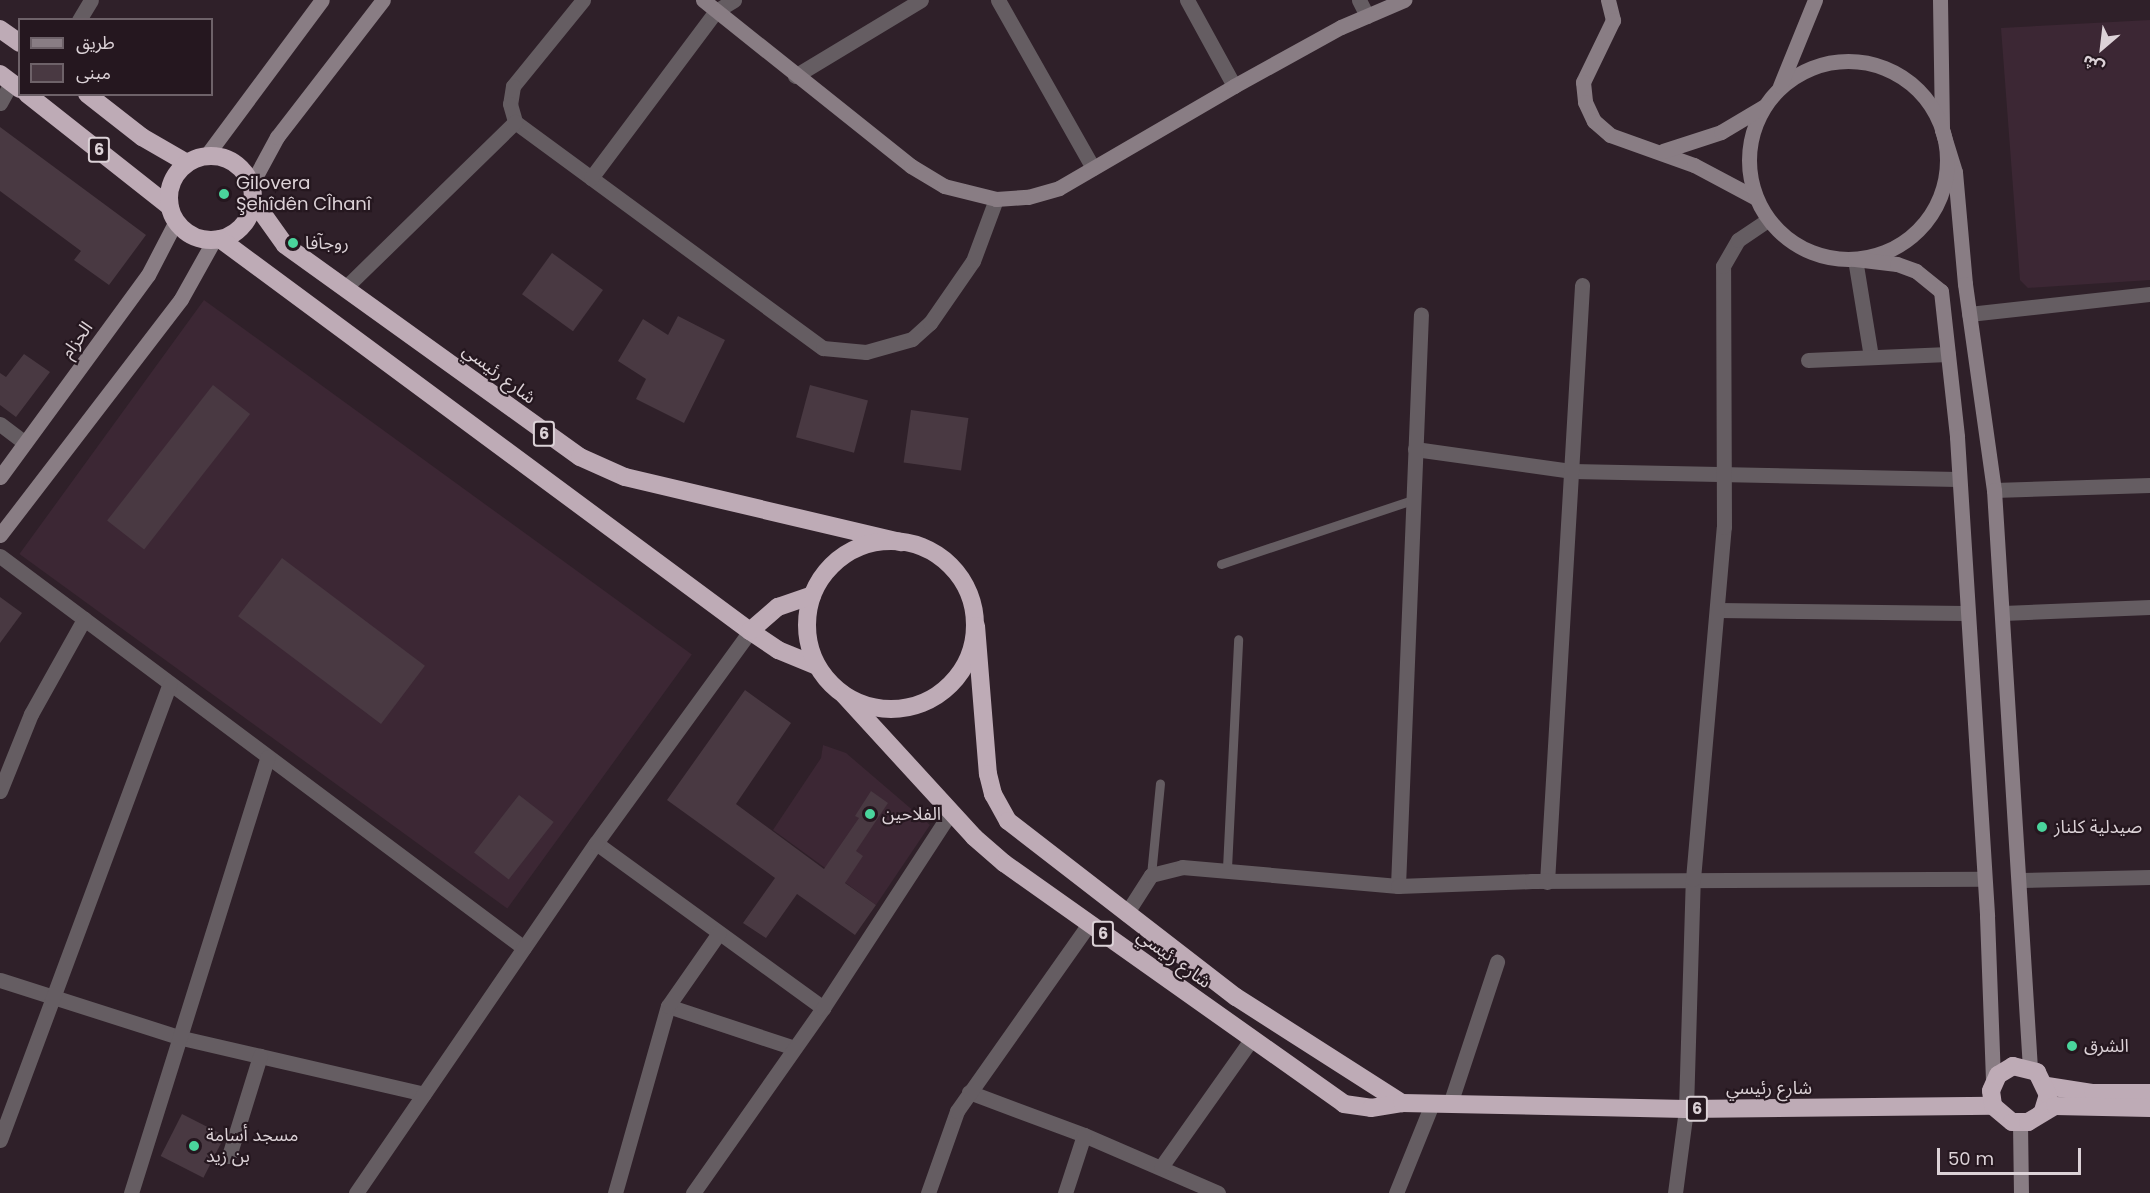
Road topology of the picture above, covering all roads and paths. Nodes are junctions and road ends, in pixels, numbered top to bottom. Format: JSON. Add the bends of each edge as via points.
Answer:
{"nodes":[{"id":1,"x":91,"y":0,"type":"edge"},
{"id":2,"x":322,"y":0,"type":"edge"},
{"id":3,"x":382,"y":0,"type":"edge"},
{"id":4,"x":583,"y":0,"type":"edge"},
{"id":5,"x":703,"y":0,"type":"edge"},
{"id":6,"x":734,"y":0,"type":"edge"},
{"id":7,"x":921,"y":0,"type":"edge"},
{"id":8,"x":998,"y":0,"type":"edge"},
{"id":9,"x":1187,"y":0,"type":"edge"},
{"id":10,"x":1359,"y":0,"type":"edge"},
{"id":11,"x":1404,"y":0,"type":"edge"},
{"id":12,"x":1815,"y":0,"type":"edge"},
{"id":13,"x":1940,"y":0,"type":"edge"},
{"id":14,"x":1613,"y":2,"type":"edge"},
{"id":15,"x":716,"y":11,"type":"junction"},
{"id":16,"x":1367,"y":16,"type":"junction"},
{"id":17,"x":80,"y":18,"type":"edge"},
{"id":18,"x":0,"y":29,"type":"edge"},
{"id":19,"x":18,"y":42,"type":"edge"},
{"id":20,"x":795,"y":75,"type":"junction"},
{"id":21,"x":10,"y":82,"type":"edge"},
{"id":22,"x":1234,"y":86,"type":"junction"},
{"id":23,"x":1780,"y":87,"type":"junction"},
{"id":24,"x":29,"y":96,"type":"edge"},
{"id":25,"x":90,"y":96,"type":"edge"},
{"id":26,"x":0,"y":103,"type":"edge"},
{"id":27,"x":1764,"y":106,"type":"junction"},
{"id":28,"x":515,"y":122,"type":"junction"},
{"id":29,"x":1942,"y":130,"type":"junction"},
{"id":30,"x":1663,"y":152,"type":"junction"},
{"id":31,"x":206,"y":156,"type":"junction"},
{"id":32,"x":187,"y":163,"type":"junction"},
{"id":33,"x":1093,"y":168,"type":"junction"},
{"id":34,"x":591,"y":178,"type":"junction"},
{"id":35,"x":252,"y":192,"type":"junction"},
{"id":36,"x":1756,"y":198,"type":"junction"},
{"id":37,"x":996,"y":199,"type":"junction"},
{"id":38,"x":173,"y":214,"type":"junction"},
{"id":39,"x":1768,"y":220,"type":"junction"},
{"id":40,"x":217,"y":239,"type":"junction"},
{"id":41,"x":1855,"y":259,"type":"junction"},
{"id":42,"x":1582,"y":285,"type":"dead end"},
{"id":43,"x":347,"y":286,"type":"junction"},
{"id":44,"x":2150,"y":294,"type":"edge"},
{"id":45,"x":1421,"y":314,"type":"dead end"},
{"id":46,"x":1969,"y":314,"type":"junction"},
{"id":47,"x":1948,"y":354,"type":"junction"},
{"id":48,"x":1871,"y":357,"type":"junction"},
{"id":49,"x":1808,"y":360,"type":"dead end"},
{"id":50,"x":0,"y":424,"type":"edge"},
{"id":51,"x":25,"y":443,"type":"junction"},
{"id":52,"x":1415,"y":449,"type":"junction"},
{"id":53,"x":1572,"y":471,"type":"junction"},
{"id":54,"x":0,"y":477,"type":"edge"},
{"id":55,"x":1724,"y":477,"type":"junction"},
{"id":56,"x":1957,"y":479,"type":"junction"},
{"id":57,"x":2150,"y":485,"type":"edge"},
{"id":58,"x":1994,"y":490,"type":"junction"},
{"id":59,"x":1412,"y":500,"type":"junction"},
{"id":60,"x":0,"y":535,"type":"edge"},
{"id":61,"x":901,"y":542,"type":"junction"},
{"id":62,"x":0,"y":556,"type":"edge"},
{"id":63,"x":1221,"y":564,"type":"dead end"},
{"id":64,"x":812,"y":595,"type":"junction"},
{"id":65,"x":2150,"y":607,"type":"edge"},
{"id":66,"x":1719,"y":610,"type":"junction"},
{"id":67,"x":1965,"y":613,"type":"junction"},
{"id":68,"x":2003,"y":613,"type":"junction"},
{"id":69,"x":84,"y":619,"type":"junction"},
{"id":70,"x":976,"y":626,"type":"junction"},
{"id":71,"x":750,"y":631,"type":"junction"},
{"id":72,"x":1238,"y":639,"type":"dead end"},
{"id":73,"x":817,"y":666,"type":"junction"},
{"id":74,"x":170,"y":684,"type":"junction"},
{"id":75,"x":844,"y":695,"type":"junction"},
{"id":76,"x":268,"y":757,"type":"junction"},
{"id":77,"x":1160,"y":783,"type":"dead end"},
{"id":78,"x":0,"y":790,"type":"edge"},
{"id":79,"x":951,"y":812,"type":"junction"},
{"id":80,"x":596,"y":843,"type":"junction"},
{"id":81,"x":1227,"y":868,"type":"junction"},
{"id":82,"x":1151,"y":875,"type":"junction"},
{"id":83,"x":2150,"y":877,"type":"edge"},
{"id":84,"x":1693,"y":879,"type":"junction"},
{"id":85,"x":1984,"y":879,"type":"junction"},
{"id":86,"x":2020,"y":879,"type":"junction"},
{"id":87,"x":1547,"y":882,"type":"junction"},
{"id":88,"x":1398,"y":886,"type":"junction"},
{"id":89,"x":1126,"y":914,"type":"junction"},
{"id":90,"x":1089,"y":924,"type":"junction"},
{"id":91,"x":719,"y":933,"type":"junction"},
{"id":92,"x":524,"y":948,"type":"junction"},
{"id":93,"x":1497,"y":962,"type":"dead end"},
{"id":94,"x":0,"y":980,"type":"edge"},
{"id":95,"x":55,"y":996,"type":"junction"},
{"id":96,"x":668,"y":1006,"type":"junction"},
{"id":97,"x":823,"y":1008,"type":"junction"},
{"id":98,"x":182,"y":1038,"type":"junction"},
{"id":99,"x":1251,"y":1040,"type":"junction"},
{"id":100,"x":794,"y":1048,"type":"junction"},
{"id":101,"x":260,"y":1056,"type":"junction"},
{"id":102,"x":2030,"y":1068,"type":"junction"},
{"id":103,"x":1993,"y":1083,"type":"junction"},
{"id":104,"x":2047,"y":1086,"type":"junction"},
{"id":105,"x":969,"y":1092,"type":"junction"},
{"id":106,"x":2150,"y":1093,"type":"edge"},
{"id":107,"x":424,"y":1094,"type":"junction"},
{"id":108,"x":1402,"y":1103,"type":"junction"},
{"id":109,"x":1441,"y":1104,"type":"junction"},
{"id":110,"x":1993,"y":1106,"type":"junction"},
{"id":111,"x":2150,"y":1108,"type":"edge"},
{"id":112,"x":1686,"y":1109,"type":"junction"},
{"id":113,"x":2043,"y":1111,"type":"junction"},
{"id":114,"x":2020,"y":1123,"type":"junction"},
{"id":115,"x":1084,"y":1135,"type":"junction"},
{"id":116,"x":0,"y":1140,"type":"edge"},
{"id":117,"x":229,"y":1156,"type":"dead end"},
{"id":118,"x":1161,"y":1167,"type":"junction"},
{"id":119,"x":131,"y":1193,"type":"edge"},
{"id":120,"x":356,"y":1193,"type":"edge"},
{"id":121,"x":615,"y":1193,"type":"edge"},
{"id":122,"x":693,"y":1193,"type":"edge"},
{"id":123,"x":928,"y":1193,"type":"edge"},
{"id":124,"x":1065,"y":1193,"type":"edge"},
{"id":125,"x":1218,"y":1193,"type":"edge"},
{"id":126,"x":1396,"y":1193,"type":"edge"},
{"id":127,"x":1675,"y":1193,"type":"edge"},
{"id":128,"x":2021,"y":1193,"type":"edge"}],
"edges":[{"from":1,"to":17,"type":"street"},
{"from":2,"to":31,"type":"street"},
{"from":3,"to":35,"type":"street","via":[[277,137]]},
{"from":4,"to":28,"type":"street","via":[[513,86],[510,105]]},
{"from":5,"to":15,"type":"street"},
{"from":6,"to":15,"type":"street"},
{"from":7,"to":20,"type":"street"},
{"from":8,"to":33,"type":"street"},
{"from":9,"to":22,"type":"street"},
{"from":10,"to":16,"type":"street"},
{"from":11,"to":16,"type":"street"},
{"from":12,"to":23,"type":"street"},
{"from":13,"to":29,"type":"street"},
{"from":14,"to":30,"type":"street","via":[[1613,20],[1586,72],[1585,102],[1594,121],[1610,135]]},
{"from":15,"to":20,"type":"street"},
{"from":15,"to":34,"type":"street"},
{"from":16,"to":22,"type":"street"},
{"from":18,"to":19,"type":"highway"},
{"from":20,"to":37,"type":"street","via":[[928,178],[961,192]]},
{"from":21,"to":26,"type":"street"},
{"from":22,"to":33,"type":"street"},
{"from":23,"to":27,"type":"street"},
{"from":23,"to":29,"type":"street","via":[[1803,71],[1830,62],[1868,64],[1911,83],[1930,104]]},
{"from":24,"to":38,"type":"highway","name":"شارع رئيسي","number":"6"},
{"from":25,"to":32,"type":"highway","number":"6","via":[[142,137]]},
{"from":27,"to":30,"type":"street","via":[[1721,132]]},
{"from":27,"to":36,"type":"street","via":[[1749,151]]},
{"from":28,"to":34,"type":"street"},
{"from":28,"to":43,"type":"street"},
{"from":29,"to":41,"type":"street","via":[[1947,159],[1944,189],[1931,216],[1885,253]]},
{"from":29,"to":46,"type":"street","via":[[1955,172]]},
{"from":30,"to":36,"type":"street"},
{"from":31,"to":32,"type":"highway"},
{"from":31,"to":35,"type":"highway","name":"شارع رئيسي","via":[[234,162]]},
{"from":32,"to":38,"type":"highway","via":[[171,183]]},
{"from":33,"to":37,"type":"street","via":[[1044,194]]},
{"from":34,"to":37,"type":"street","via":[[823,348],[852,352],[897,345],[912,339],[930,323],[973,261]]},
{"from":35,"to":40,"type":"highway","via":[[243,225]]},
{"from":35,"to":43,"type":"highway","name":"شارع رئيسي","number":"6","via":[[285,245]]},
{"from":36,"to":39,"type":"street"},
{"from":38,"to":40,"type":"highway","name":"شارع رئيسي","via":[[192,236]]},
{"from":38,"to":51,"type":"street","name":"الحزام","via":[[148,275]]},
{"from":39,"to":41,"type":"street","via":[[1785,238],[1806,250],[1830,258]]},
{"from":39,"to":55,"type":"street","via":[[1738,240],[1723,266]]},
{"from":40,"to":60,"type":"street","via":[[181,299]]},
{"from":40,"to":71,"type":"highway","name":"شارع رئيسي","number":"6"},
{"from":41,"to":47,"type":"street","via":[[1897,264],[1916,272],[1941,291]]},
{"from":41,"to":48,"type":"street"},
{"from":42,"to":53,"type":"street"},
{"from":43,"to":61,"type":"highway","name":"شارع رئيسي","number":"6","via":[[536,429],[603,469]]},
{"from":44,"to":46,"type":"street"},
{"from":45,"to":52,"type":"street"},
{"from":46,"to":58,"type":"street"},
{"from":47,"to":48,"type":"street"},
{"from":47,"to":56,"type":"street"},
{"from":48,"to":49,"type":"street"},
{"from":50,"to":51,"type":"street"},
{"from":51,"to":54,"type":"street","name":"الحزام"},
{"from":52,"to":53,"type":"street"},
{"from":52,"to":59,"type":"street"},
{"from":53,"to":55,"type":"street"},
{"from":53,"to":87,"type":"street"},
{"from":55,"to":56,"type":"street"},
{"from":55,"to":66,"type":"street"},
{"from":56,"to":67,"type":"street"},
{"from":57,"to":58,"type":"street"},
{"from":58,"to":68,"type":"street"},
{"from":59,"to":63,"type":"lane"},
{"from":59,"to":88,"type":"street"},
{"from":61,"to":64,"type":"highway","name":"شارع رئيسي","via":[[876,542],[853,550],[825,573]]},
{"from":61,"to":70,"type":"highway","name":"شارع رئيسي","via":[[925,548],[954,570],[970,596]]},
{"from":62,"to":69,"type":"street"},
{"from":64,"to":71,"type":"highway","via":[[778,607]]},
{"from":64,"to":73,"type":"highway","name":"شارع رئيسي","via":[[807,631]]},
{"from":65,"to":68,"type":"street"},
{"from":66,"to":67,"type":"street"},
{"from":66,"to":84,"type":"street"},
{"from":67,"to":85,"type":"street"},
{"from":68,"to":86,"type":"street"},
{"from":69,"to":74,"type":"street"},
{"from":69,"to":78,"type":"street","via":[[32,714]]},
{"from":70,"to":75,"type":"highway","name":"شارع رئيسي","via":[[968,661],[936,697],[890,710],[866,706]]},
{"from":70,"to":89,"type":"highway","name":"شارع رئيسي","number":"6","via":[[984,749],[993,794],[1001,810],[1020,832]]},
{"from":71,"to":73,"type":"highway","name":"شارع رئيسي","number":"6","via":[[778,650]]},
{"from":71,"to":80,"type":"street"},
{"from":72,"to":81,"type":"lane"},
{"from":73,"to":75,"type":"highway","name":"شارع رئيسي"},
{"from":74,"to":76,"type":"street"},
{"from":74,"to":95,"type":"street"},
{"from":75,"to":79,"type":"highway","name":"شارع رئيسي","number":"6"},
{"from":76,"to":92,"type":"street"},
{"from":76,"to":98,"type":"street"},
{"from":77,"to":82,"type":"lane"},
{"from":79,"to":90,"type":"highway","name":"شارع رئيسي","number":"6","via":[[1004,862]]},
{"from":79,"to":97,"type":"street"},
{"from":80,"to":91,"type":"street"},
{"from":80,"to":92,"type":"street"},
{"from":81,"to":82,"type":"street","via":[[1182,867]]},
{"from":81,"to":88,"type":"street"},
{"from":82,"to":89,"type":"street"},
{"from":83,"to":86,"type":"street"},
{"from":84,"to":85,"type":"street"},
{"from":84,"to":87,"type":"street"},
{"from":84,"to":112,"type":"street"},
{"from":85,"to":103,"type":"street"},
{"from":86,"to":102,"type":"street"},
{"from":87,"to":88,"type":"street"},
{"from":89,"to":108,"type":"highway","name":"شارع رئيسي","number":"6","via":[[1236,997]]},
{"from":90,"to":99,"type":"highway","name":"شارع رئيسي","number":"6"},
{"from":90,"to":105,"type":"street"},
{"from":91,"to":96,"type":"street"},
{"from":91,"to":97,"type":"street"},
{"from":92,"to":107,"type":"street"},
{"from":93,"to":109,"type":"street"},
{"from":94,"to":95,"type":"street"},
{"from":95,"to":98,"type":"street"},
{"from":95,"to":116,"type":"street"},
{"from":96,"to":100,"type":"street"},
{"from":96,"to":121,"type":"street"},
{"from":97,"to":100,"type":"street"},
{"from":98,"to":101,"type":"street"},
{"from":98,"to":119,"type":"street"},
{"from":99,"to":108,"type":"highway","name":"شارع رئيسي","number":"6","via":[[1344,1104],[1371,1108]]},
{"from":99,"to":118,"type":"street"},
{"from":100,"to":122,"type":"street"},
{"from":101,"to":107,"type":"street"},
{"from":101,"to":117,"type":"street"},
{"from":102,"to":103,"type":"highway","via":[[2013,1066]]},
{"from":102,"to":104,"type":"highway"},
{"from":103,"to":110,"type":"highway"},
{"from":104,"to":106,"type":"highway","via":[[2093,1093]]},
{"from":104,"to":113,"type":"highway"},
{"from":105,"to":115,"type":"street"},
{"from":105,"to":123,"type":"street","via":[[957,1111]]},
{"from":107,"to":120,"type":"street"},
{"from":108,"to":109,"type":"highway","name":"شارع رئيسي","number":"6"},
{"from":109,"to":112,"type":"highway","name":"شارع رئيسي","number":"6"},
{"from":109,"to":126,"type":"street"},
{"from":110,"to":112,"type":"highway","name":"شارع رئيسي","number":"6"},
{"from":110,"to":114,"type":"highway","via":[[2004,1119]]},
{"from":111,"to":113,"type":"highway","via":[[2067,1106]]},
{"from":112,"to":127,"type":"street"},
{"from":113,"to":114,"type":"highway"},
{"from":114,"to":128,"type":"street"},
{"from":115,"to":118,"type":"street"},
{"from":115,"to":124,"type":"street"},
{"from":118,"to":125,"type":"street"}]}
